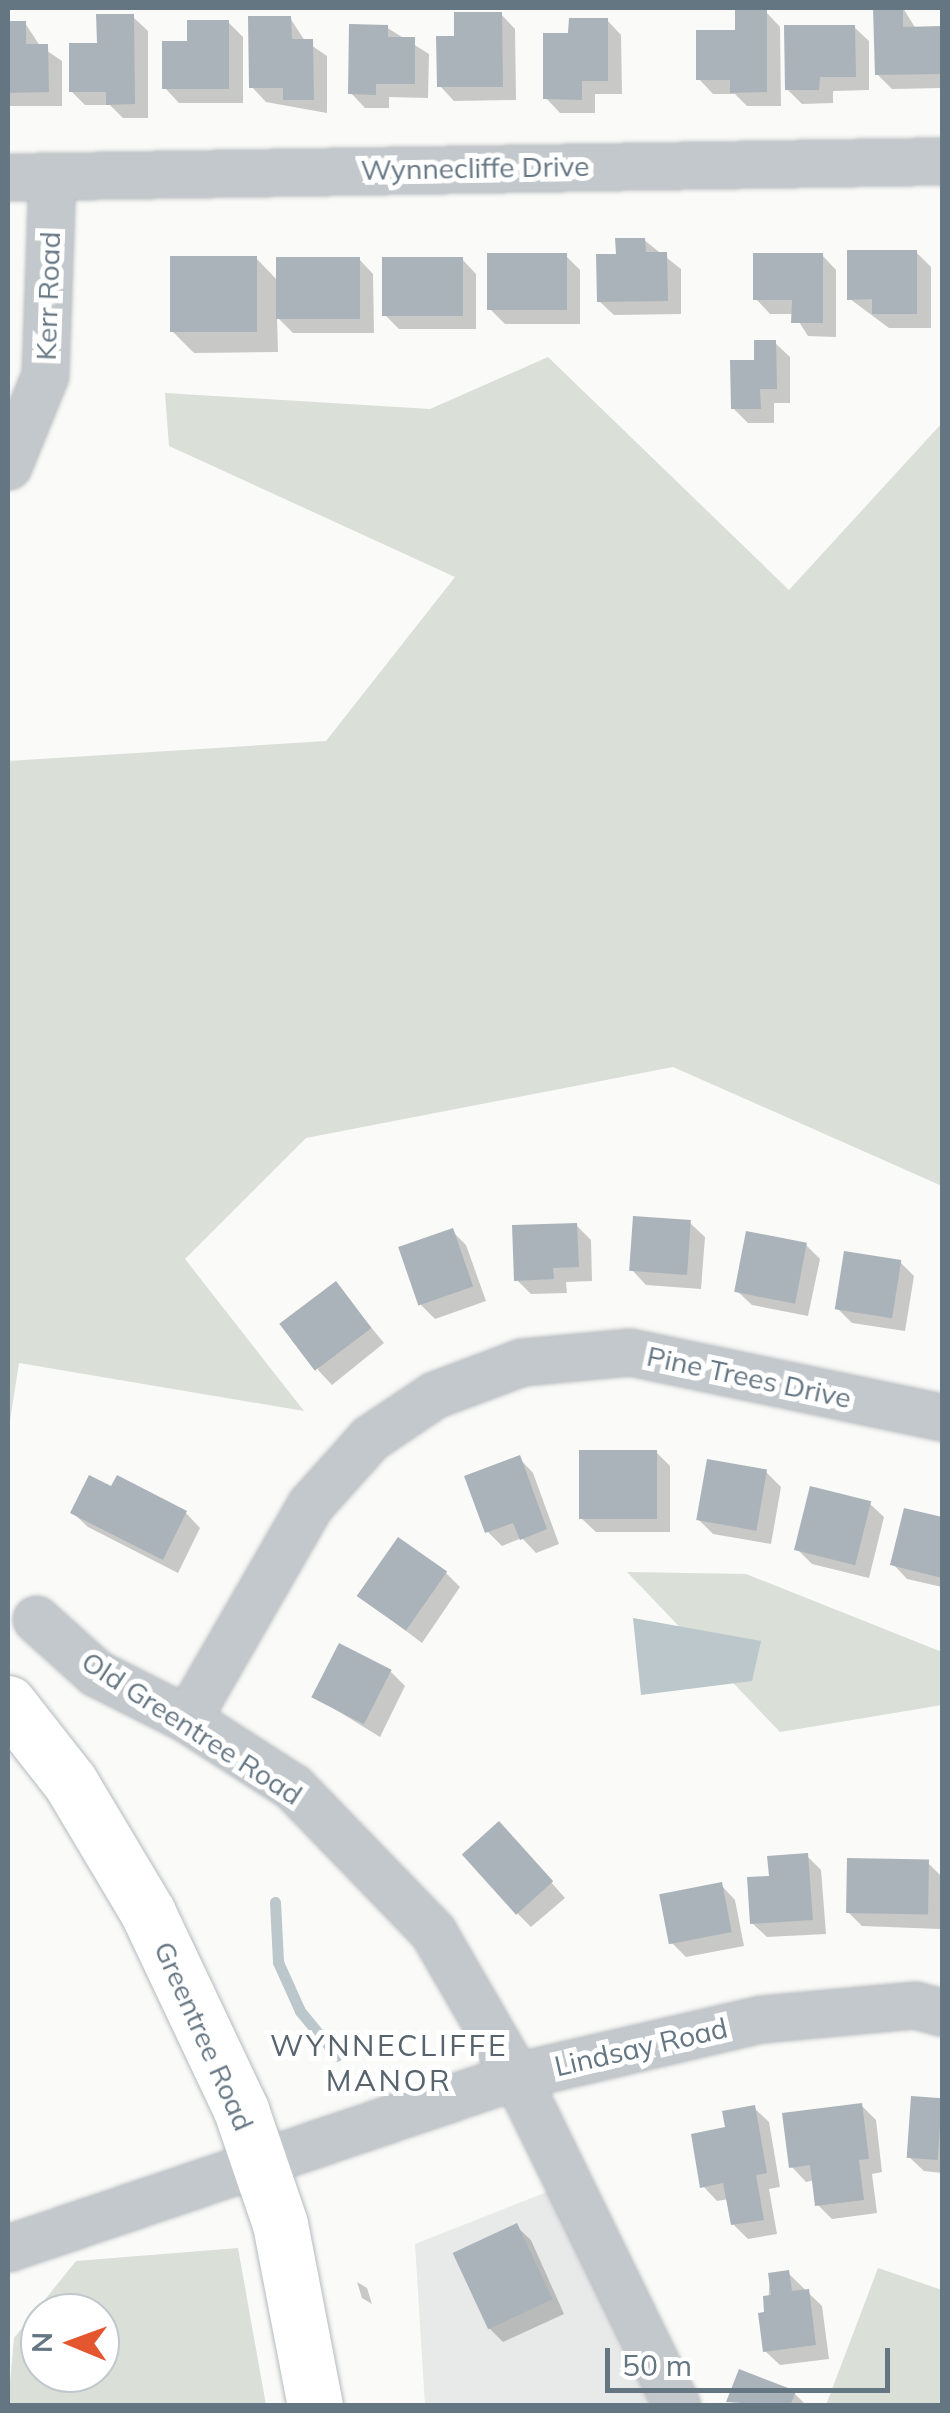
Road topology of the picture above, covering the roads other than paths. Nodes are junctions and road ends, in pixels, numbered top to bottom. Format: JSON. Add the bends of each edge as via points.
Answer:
{"nodes":[{"id":1,"x":942,"y":161,"type":"edge"},
{"id":2,"x":8,"y":177,"type":"edge"},
{"id":3,"x":52,"y":178,"type":"junction"},
{"id":4,"x":8,"y":466,"type":"edge"},
{"id":5,"x":942,"y":1417,"type":"edge"},
{"id":6,"x":36,"y":1619,"type":"dead end"},
{"id":7,"x":8,"y":1703,"type":"edge"},
{"id":8,"x":187,"y":1719,"type":"junction"},
{"id":9,"x":942,"y":2012,"type":"edge"},
{"id":10,"x":516,"y":2076,"type":"junction"},
{"id":11,"x":260,"y":2164,"type":"junction"},
{"id":12,"x":8,"y":2248,"type":"edge"},
{"id":13,"x":315,"y":2406,"type":"edge"},
{"id":14,"x":677,"y":2406,"type":"edge"}],
"edges":[{"from":1,"to":3,"type":"street","name":"Wynnecliffe Drive"},
{"from":2,"to":3,"type":"street","name":"Wynnecliffe Drive"},
{"from":3,"to":4,"type":"street","name":"Kerr Road","via":[[44,375]]},
{"from":5,"to":8,"type":"street","name":"Pine Trees Drive","via":[[630,1352],[522,1362],[434,1395],[370,1438],[310,1506]]},
{"from":6,"to":8,"type":"street","name":"Old Greentree Road","via":[[96,1672]]},
{"from":7,"to":11,"type":"main road","name":"Greentree Road","via":[[70,1782],[148,1913]]},
{"from":8,"to":10,"type":"street","name":"Old Greentree Road","via":[[294,1788],[385,1879],[433,1932]]},
{"from":9,"to":10,"type":"street","name":"Lindsay Road","via":[[915,2006],[761,2019]]},
{"from":10,"to":11,"type":"street","name":"Lindsay Road"},
{"from":10,"to":14,"type":"street","name":"Old Greentree Road"},
{"from":11,"to":12,"type":"street","name":"Lindsay Road"},
{"from":11,"to":13,"type":"main road","name":"Greentree Road","via":[[280,2224]]}]}
